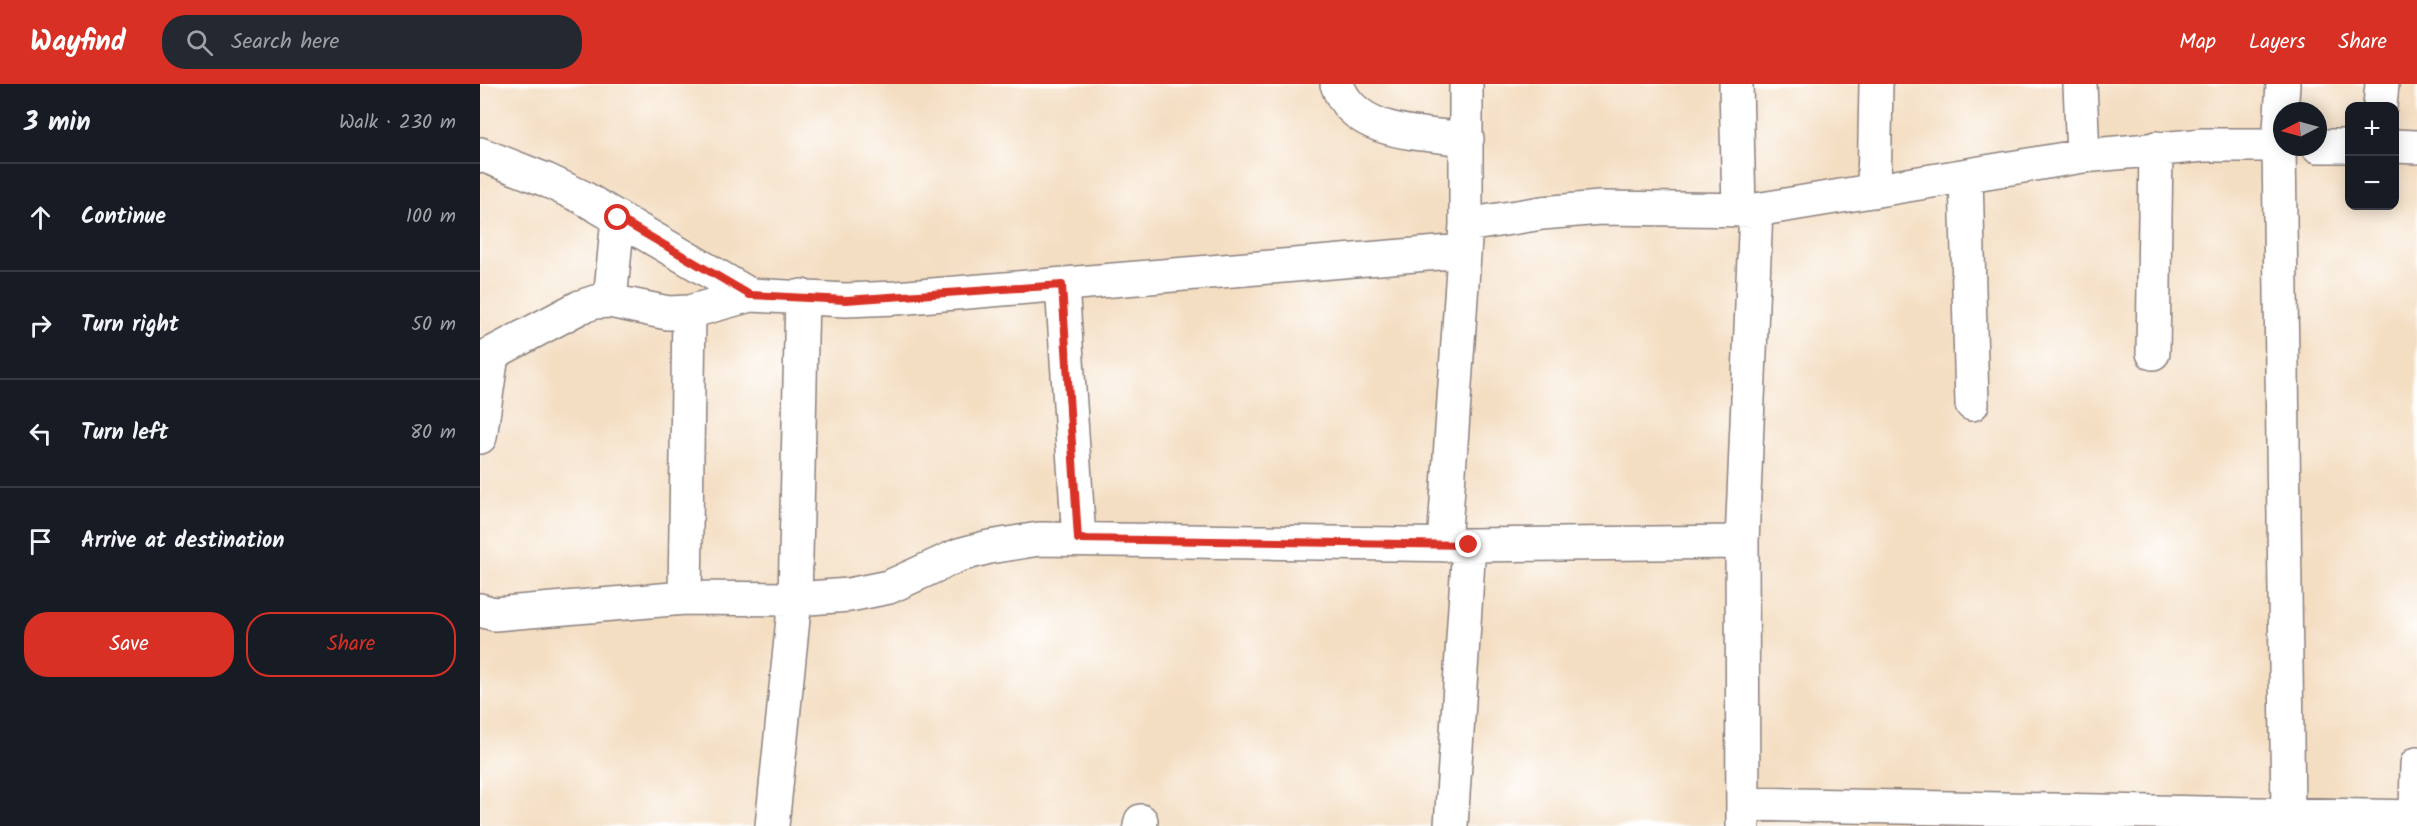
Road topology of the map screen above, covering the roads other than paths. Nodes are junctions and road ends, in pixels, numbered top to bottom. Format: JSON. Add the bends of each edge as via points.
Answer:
{"nodes":[{"id":1,"x":1337,"y":84,"type":"edge"},
{"id":2,"x":1466,"y":84,"type":"edge"},
{"id":3,"x":1736,"y":84,"type":"edge"},
{"id":4,"x":1876,"y":84,"type":"edge"},
{"id":5,"x":2080,"y":84,"type":"edge"},
{"id":6,"x":2283,"y":84,"type":"edge"},
{"id":7,"x":2382,"y":84,"type":"edge"},
{"id":8,"x":2282,"y":102,"type":"edge"},
{"id":9,"x":2380,"y":102,"type":"edge"},
{"id":10,"x":1467,"y":139,"type":"junction"},
{"id":11,"x":2273,"y":145,"type":"edge"},
{"id":12,"x":2327,"y":146,"type":"edge"},
{"id":13,"x":2345,"y":146,"type":"edge"},
{"id":14,"x":2399,"y":146,"type":"edge"},
{"id":15,"x":2417,"y":147,"type":"edge"},
{"id":16,"x":2156,"y":148,"type":"junction"},
{"id":17,"x":480,"y":154,"type":"edge"},
{"id":18,"x":2083,"y":156,"type":"junction"},
{"id":19,"x":2280,"y":156,"type":"edge"},
{"id":20,"x":1966,"y":176,"type":"junction"},
{"id":21,"x":1874,"y":190,"type":"junction"},
{"id":22,"x":1748,"y":209,"type":"junction"},
{"id":23,"x":618,"y":218,"type":"junction"},
{"id":24,"x":1465,"y":238,"type":"junction"},
{"id":25,"x":1062,"y":285,"type":"junction"},
{"id":26,"x":750,"y":295,"type":"junction"},
{"id":27,"x":802,"y":296,"type":"junction"},
{"id":28,"x":610,"y":301,"type":"junction"},
{"id":29,"x":689,"y":312,"type":"junction"},
{"id":30,"x":2153,"y":353,"type":"dead end"},
{"id":31,"x":486,"y":358,"type":"edge"},
{"id":32,"x":1972,"y":404,"type":"dead end"},
{"id":33,"x":480,"y":437,"type":"edge"},
{"id":34,"x":1078,"y":539,"type":"junction"},
{"id":35,"x":1742,"y":542,"type":"junction"},
{"id":36,"x":1456,"y":545,"type":"junction"},
{"id":37,"x":685,"y":598,"type":"junction"},
{"id":38,"x":795,"y":599,"type":"junction"},
{"id":39,"x":480,"y":610,"type":"edge"},
{"id":40,"x":2417,"y":764,"type":"edge"},
{"id":41,"x":2288,"y":813,"type":"junction"},
{"id":42,"x":1744,"y":815,"type":"edge"},
{"id":43,"x":2417,"y":817,"type":"edge"},
{"id":44,"x":2117,"y":818,"type":"edge"},
{"id":45,"x":772,"y":826,"type":"edge"},
{"id":46,"x":1451,"y":826,"type":"edge"}],
"edges":[{"from":1,"to":10,"type":"street","via":[[1358,114],[1389,129]]},
{"from":2,"to":10,"type":"street"},
{"from":3,"to":22,"type":"street"},
{"from":4,"to":21,"type":"street"},
{"from":5,"to":18,"type":"street"},
{"from":6,"to":8,"type":"street"},
{"from":7,"to":9,"type":"street"},
{"from":10,"to":24,"type":"street"},
{"from":11,"to":16,"type":"street"},
{"from":12,"to":13,"type":"street"},
{"from":14,"to":15,"type":"street"},
{"from":16,"to":18,"type":"street"},
{"from":16,"to":30,"type":"street"},
{"from":17,"to":23,"type":"street","via":[[546,180]]},
{"from":18,"to":20,"type":"street"},
{"from":19,"to":41,"type":"street"},
{"from":20,"to":21,"type":"street"},
{"from":20,"to":32,"type":"street"},
{"from":21,"to":22,"type":"street"},
{"from":22,"to":24,"type":"street","via":[[1600,208],[1542,213]]},
{"from":22,"to":35,"type":"street"},
{"from":23,"to":26,"type":"street"},
{"from":23,"to":28,"type":"street"},
{"from":24,"to":25,"type":"street"},
{"from":24,"to":36,"type":"street"},
{"from":25,"to":27,"type":"street","via":[[846,300]]},
{"from":25,"to":34,"type":"street"},
{"from":26,"to":27,"type":"street"},
{"from":26,"to":29,"type":"street"},
{"from":27,"to":38,"type":"street"},
{"from":28,"to":29,"type":"street","via":[[668,313]]},
{"from":28,"to":31,"type":"street","via":[[580,307]]},
{"from":29,"to":37,"type":"street"},
{"from":31,"to":33,"type":"street"},
{"from":34,"to":36,"type":"street"},
{"from":34,"to":38,"type":"street","via":[[1040,539],[989,547],[959,555],[889,587]]},
{"from":35,"to":36,"type":"street"},
{"from":35,"to":42,"type":"street"},
{"from":36,"to":46,"type":"street"},
{"from":37,"to":38,"type":"street"},
{"from":37,"to":39,"type":"street","via":[[494,614]]},
{"from":38,"to":45,"type":"street"},
{"from":40,"to":43,"type":"street"},
{"from":41,"to":43,"type":"street"},
{"from":41,"to":44,"type":"street"},
{"from":42,"to":44,"type":"street"}]}
